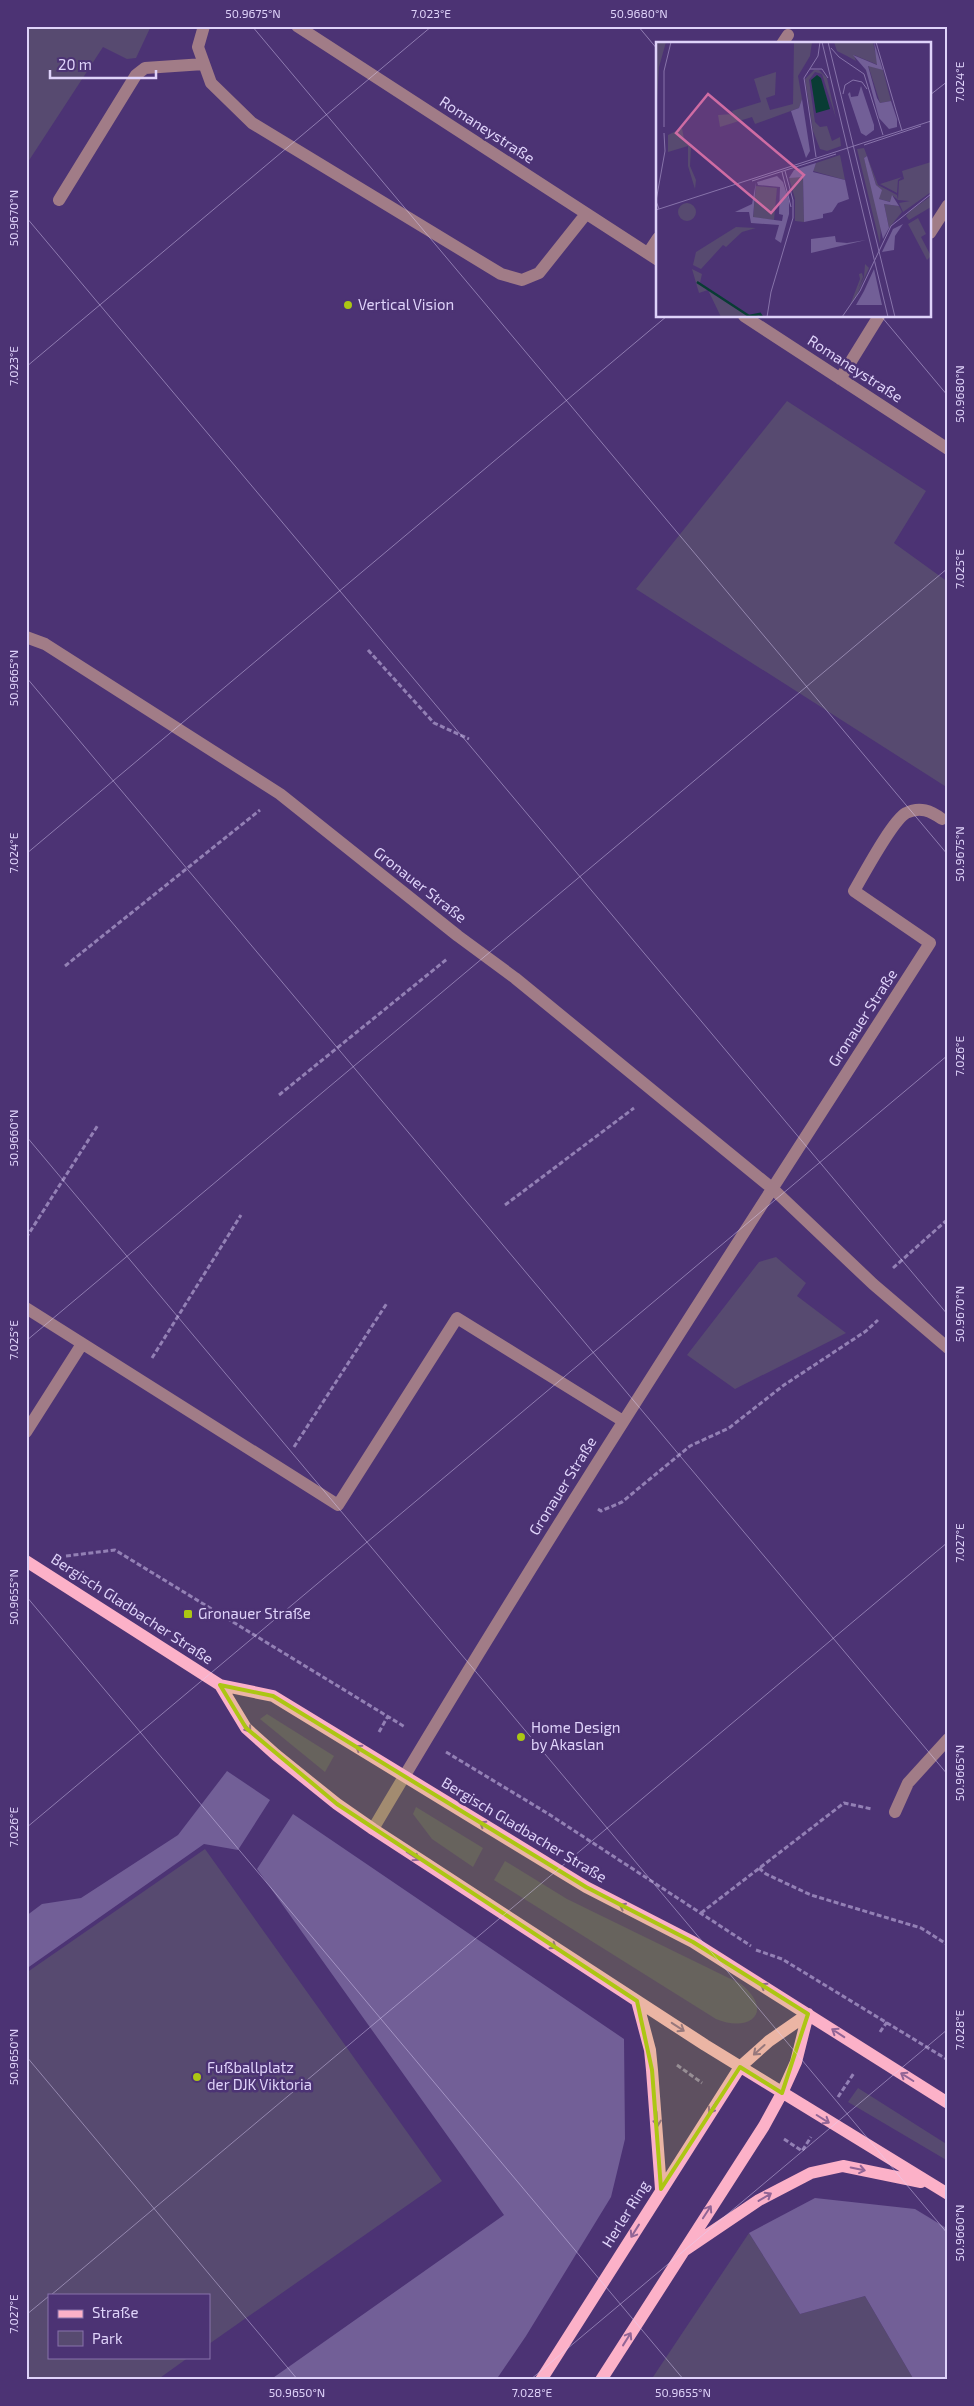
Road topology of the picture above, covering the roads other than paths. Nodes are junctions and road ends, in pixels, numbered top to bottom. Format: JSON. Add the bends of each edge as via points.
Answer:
{"nodes":[{"id":1,"x":204,"y":26,"type":"edge"},
{"id":2,"x":298,"y":26,"type":"edge"},
{"id":3,"x":204,"y":64,"type":"junction"},
{"id":4,"x":59,"y":200,"type":"dead end"},
{"id":5,"x":948,"y":205,"type":"edge"},
{"id":6,"x":586,"y":214,"type":"junction"},
{"id":7,"x":932,"y":230,"type":"edge"},
{"id":8,"x":653,"y":257,"type":"edge"},
{"id":9,"x":747,"y":318,"type":"edge"},
{"id":10,"x":878,"y":318,"type":"edge"},
{"id":11,"x":840,"y":379,"type":"junction"},
{"id":12,"x":948,"y":449,"type":"edge"},
{"id":13,"x":26,"y":637,"type":"edge"},
{"id":14,"x":942,"y":819,"type":"dead end"},
{"id":15,"x":773,"y":1190,"type":"junction"},
{"id":16,"x":26,"y":1308,"type":"edge"},
{"id":17,"x":82,"y":1344,"type":"junction"},
{"id":18,"x":948,"y":1348,"type":"edge"},
{"id":19,"x":623,"y":1421,"type":"junction"},
{"id":20,"x":26,"y":1432,"type":"edge"},
{"id":21,"x":27,"y":1561,"type":"edge"},
{"id":22,"x":220,"y":1685,"type":"junction"},
{"id":23,"x":948,"y":1739,"type":"edge"},
{"id":24,"x":404,"y":1776,"type":"junction"},
{"id":25,"x":895,"y":1812,"type":"road end"},
{"id":26,"x":372,"y":1829,"type":"junction"},
{"id":27,"x":637,"y":2001,"type":"junction"},
{"id":28,"x":808,"y":2014,"type":"junction"},
{"id":29,"x":740,"y":2067,"type":"junction"},
{"id":30,"x":782,"y":2093,"type":"junction"},
{"id":31,"x":948,"y":2103,"type":"edge"},
{"id":32,"x":930,"y":2184,"type":"junction"},
{"id":33,"x":661,"y":2189,"type":"junction"},
{"id":34,"x":948,"y":2194,"type":"edge"},
{"id":35,"x":681,"y":2253,"type":"junction"},
{"id":36,"x":541,"y":2380,"type":"edge"},
{"id":37,"x":601,"y":2380,"type":"edge"}],
"edges":[{"from":1,"to":3,"type":"street","via":[[198,47]]},
{"from":2,"to":6,"type":"street","name":"Romaneystraße"},
{"from":3,"to":4,"type":"street","via":[[145,68],[136,76]]},
{"from":3,"to":6,"type":"street","via":[[210,84],[252,123],[501,274],[522,280],[539,273]]},
{"from":5,"to":7,"type":"street"},
{"from":6,"to":8,"type":"street","name":"Romaneystraße"},
{"from":9,"to":11,"type":"street","name":"Romaneystraße"},
{"from":10,"to":11,"type":"street"},
{"from":11,"to":12,"type":"street","name":"Romaneystraße"},
{"from":13,"to":15,"type":"street","name":"Gronauer Straße","via":[[45,644],[280,794],[515,978]]},
{"from":14,"to":15,"type":"street","name":"Gronauer Straße","via":[[930,810],[904,814],[854,891],[930,943]]},
{"from":15,"to":18,"type":"street","name":"Gronauer Straße","via":[[873,1284]]},
{"from":15,"to":19,"type":"street","name":"Gronauer Straße"},
{"from":16,"to":17,"type":"street"},
{"from":17,"to":19,"type":"street","via":[[338,1505],[458,1318]]},
{"from":17,"to":20,"type":"street"},
{"from":19,"to":24,"type":"street","name":"Gronauer Straße"},
{"from":21,"to":22,"type":"main road","name":"Bergisch Gladbacher Straße"},
{"from":24,"to":22,"type":"main road","name":"Bergisch Gladbacher Straße","one_way":true,"via":[[274,1696]]},
{"from":22,"to":26,"type":"main road","name":"Bergisch Gladbacher Straße","one_way":true,"via":[[246,1728]]},
{"from":23,"to":25,"type":"street","via":[[908,1783]]},
{"from":24,"to":26,"type":"street","name":"Gronauer Straße"},
{"from":28,"to":24,"type":"main road","name":"Bergisch Gladbacher Straße","one_way":true,"via":[[693,1942],[586,1887]]},
{"from":26,"to":27,"type":"main road","name":"Bergisch Gladbacher Straße","one_way":true},
{"from":27,"to":29,"type":"main road","name":"Bergisch Gladbacher Straße","one_way":true},
{"from":27,"to":33,"type":"main road","one_way":true,"via":[[650,2050]]},
{"from":28,"to":29,"type":"main road","one_way":true,"via":[[769,2041]]},
{"from":28,"to":30,"type":"main road","via":[[796,2062]]},
{"from":31,"to":28,"type":"main road","name":"Bergisch Gladbacher Straße","one_way":true},
{"from":29,"to":30,"type":"main road","name":"Bergisch Gladbacher Straße"},
{"from":29,"to":33,"type":"main road","name":"Herler Ring","one_way":true},
{"from":30,"to":32,"type":"main road","name":"Bergisch Gladbacher Straße","one_way":true},
{"from":35,"to":30,"type":"main road","one_way":true},
{"from":32,"to":34,"type":"main road","name":"Bergisch Gladbacher Straße"},
{"from":35,"to":32,"type":"main road","one_way":true,"via":[[759,2200],[811,2173],[843,2166]]},
{"from":33,"to":36,"type":"main road","name":"Herler Ring","one_way":true},
{"from":37,"to":35,"type":"main road","one_way":true}]}
